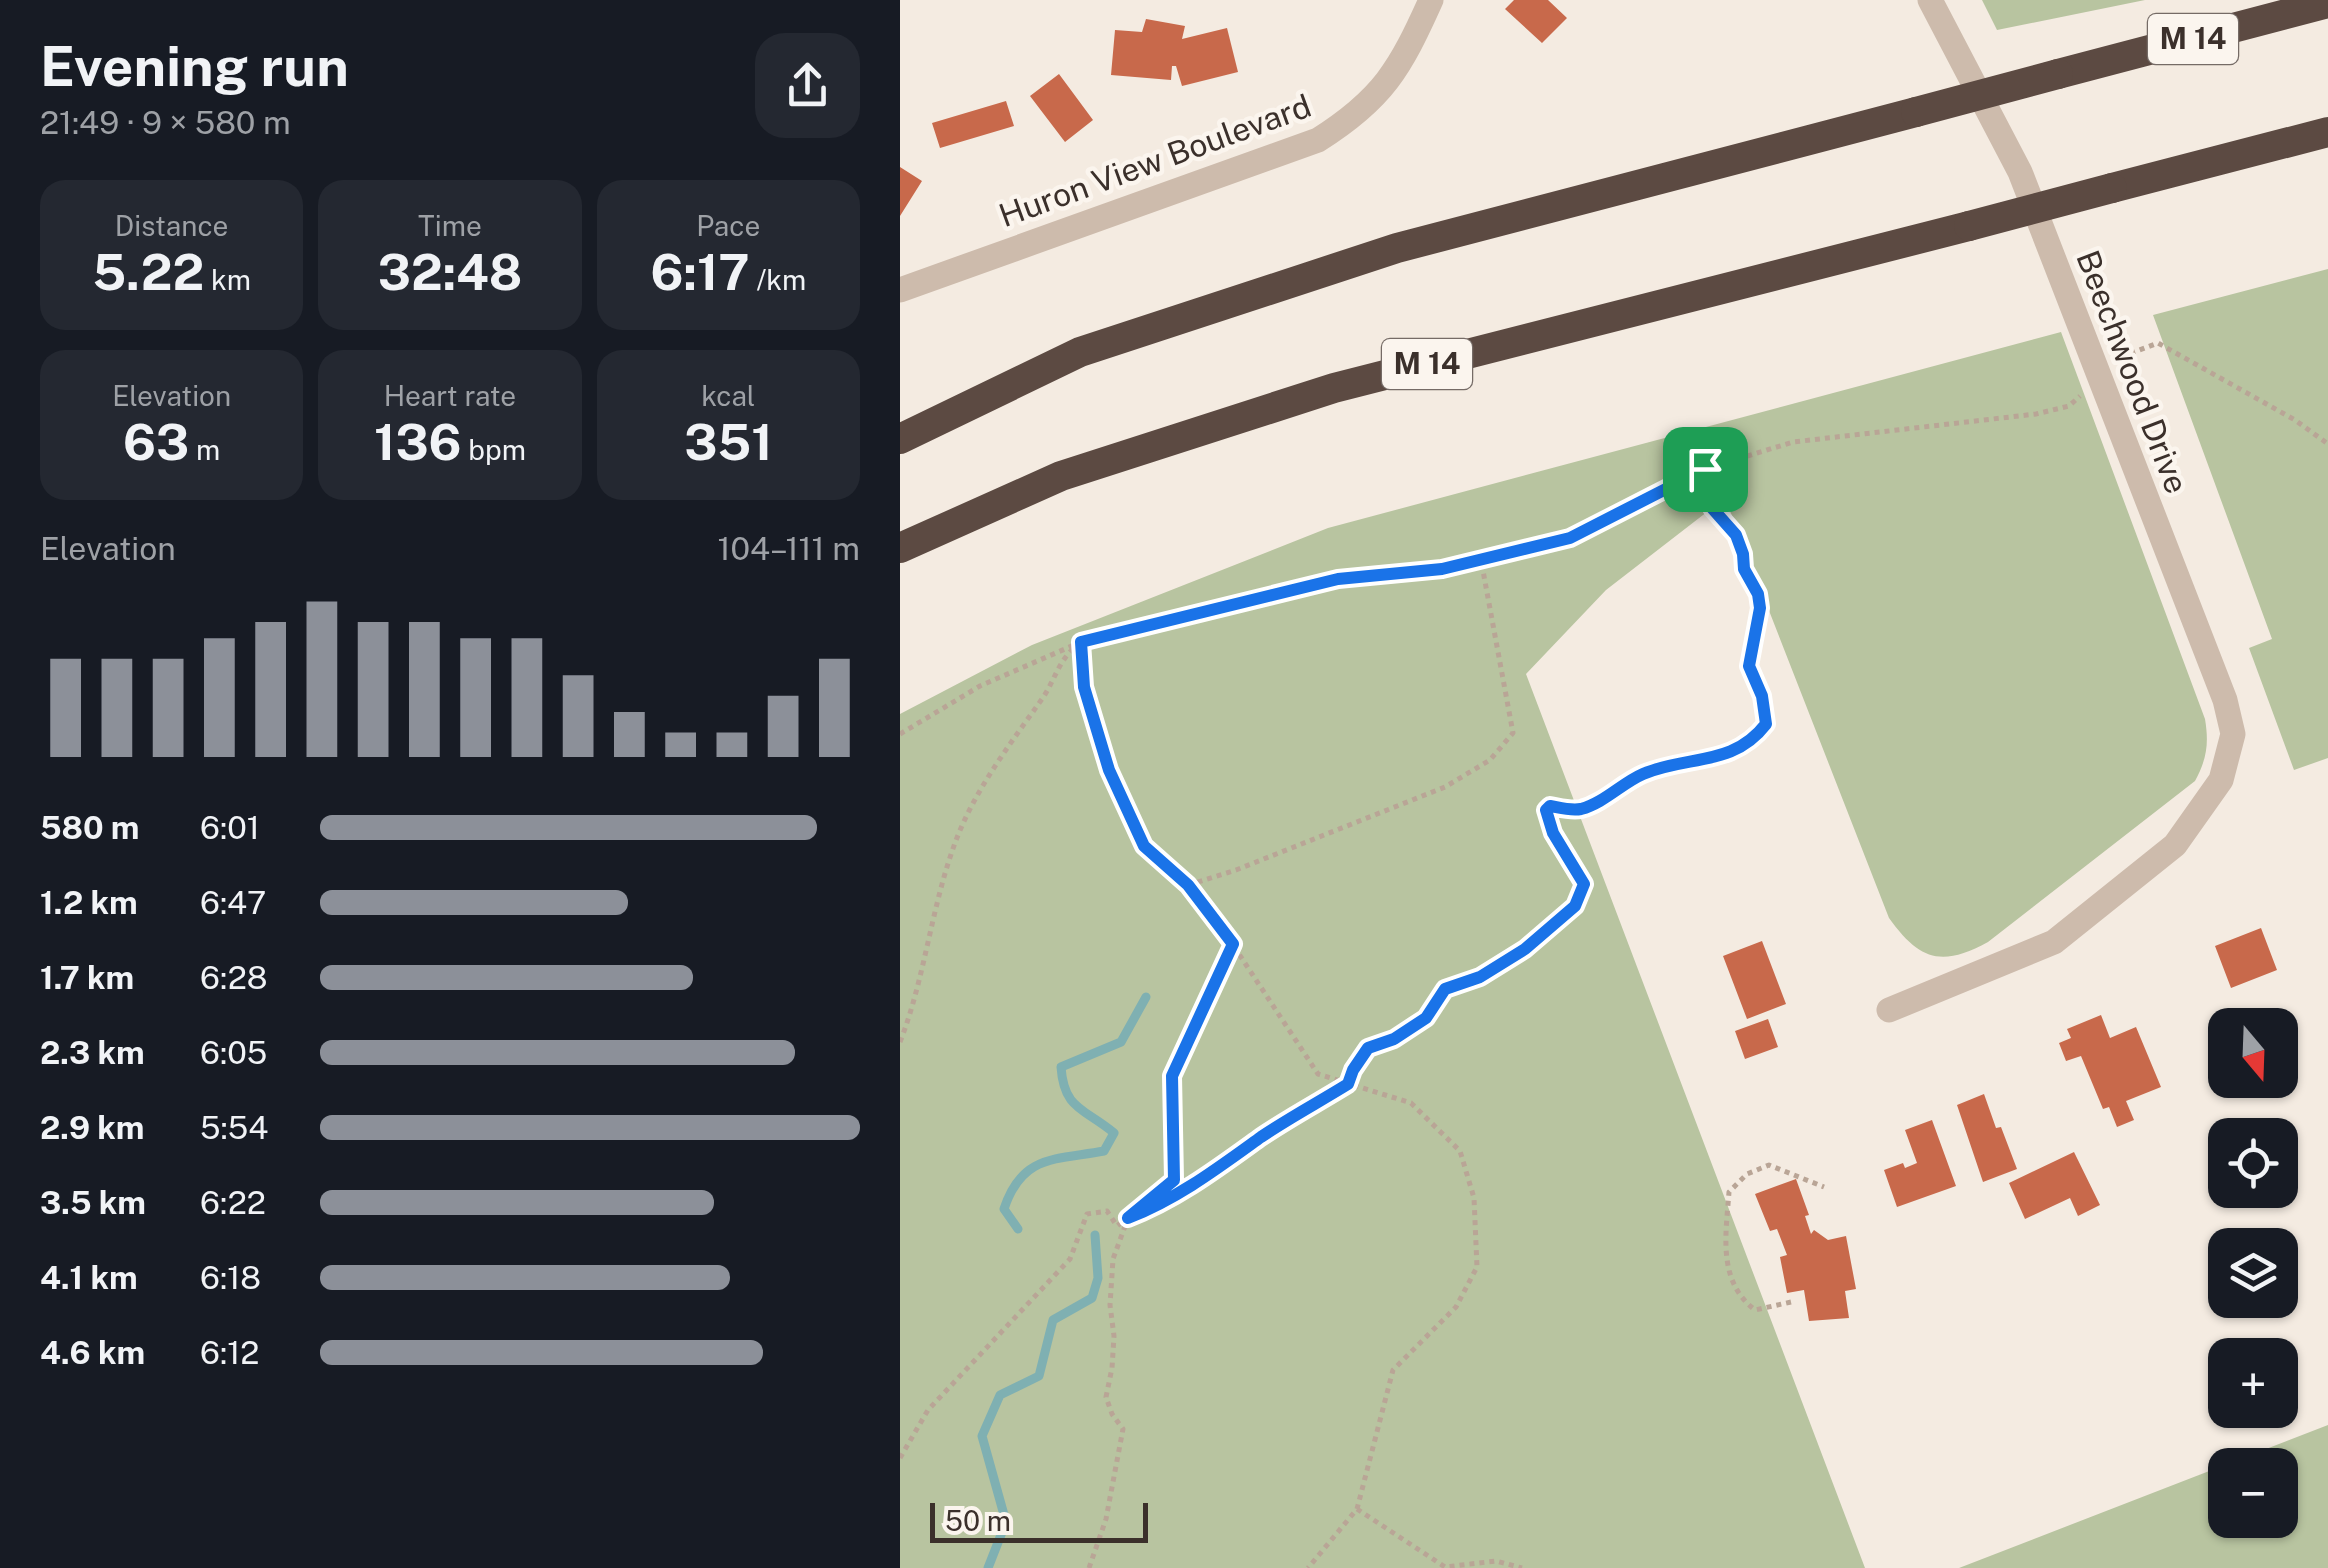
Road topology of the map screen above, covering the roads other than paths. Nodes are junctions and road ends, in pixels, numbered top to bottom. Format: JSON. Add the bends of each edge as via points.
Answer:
{"nodes":[{"id":1,"x":1431,"y":0,"type":"edge"},
{"id":2,"x":1930,"y":0,"type":"edge"},
{"id":3,"x":2328,"y":4,"type":"edge"},
{"id":4,"x":2328,"y":132,"type":"edge"},
{"id":5,"x":900,"y":290,"type":"edge"},
{"id":6,"x":900,"y":439,"type":"edge"},
{"id":7,"x":900,"y":548,"type":"edge"},
{"id":8,"x":1889,"y":1010,"type":"dead end"}],
"edges":[{"from":1,"to":5,"type":"street","name":"Huron View Boulevard","via":[[1387,84],[1357,116],[1318,140]]},
{"from":2,"to":8,"type":"street","name":"Beechwood Drive","via":[[2020,172],[2233,734],[2221,780],[2175,846],[2054,942]]},
{"from":3,"to":6,"type":"highway","number":"M 14","bridge":true,"via":[[1396,248],[1080,352]]},
{"from":4,"to":7,"type":"highway","number":"M 14","bridge":true,"via":[[1334,388],[1061,476]]}]}
